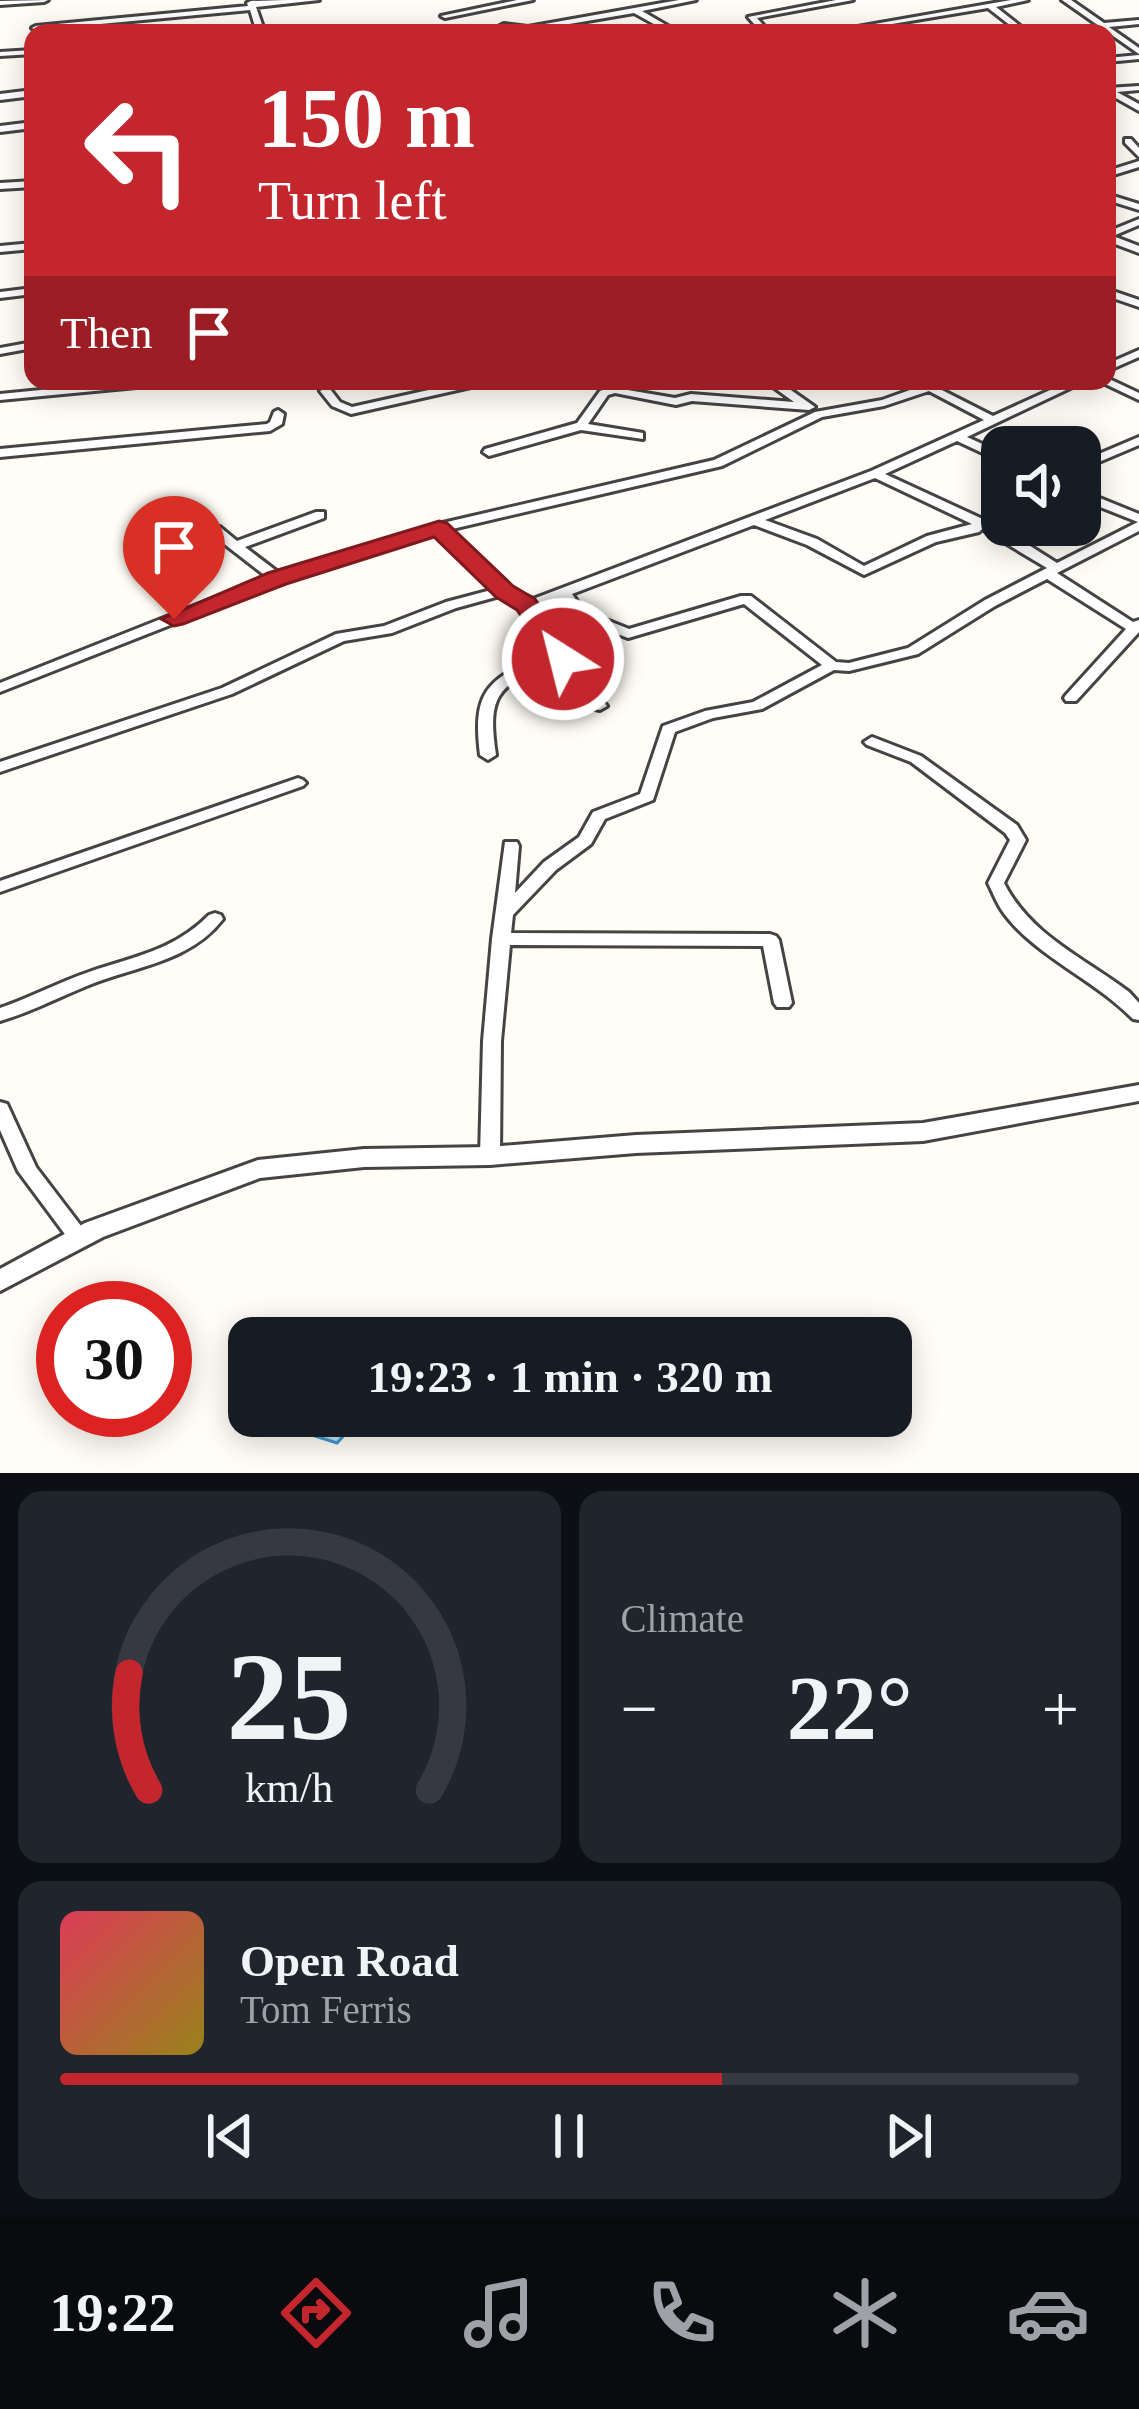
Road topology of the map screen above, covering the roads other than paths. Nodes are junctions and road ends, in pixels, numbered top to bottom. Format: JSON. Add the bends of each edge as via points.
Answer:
{"nodes":[{"id":1,"x":40,"y":0,"type":"edge"},
{"id":2,"x":315,"y":0,"type":"edge"},
{"id":3,"x":529,"y":0,"type":"edge"},
{"id":4,"x":692,"y":0,"type":"edge"},
{"id":5,"x":849,"y":0,"type":"edge"},
{"id":6,"x":1024,"y":0,"type":"edge"},
{"id":7,"x":1066,"y":0,"type":"edge"},
{"id":8,"x":674,"y":1,"type":"edge"},
{"id":9,"x":0,"y":3,"type":"edge"},
{"id":10,"x":251,"y":4,"type":"edge"},
{"id":11,"x":989,"y":5,"type":"junction"},
{"id":12,"x":820,"y":6,"type":"junction"},
{"id":13,"x":802,"y":9,"type":"junction"},
{"id":14,"x":635,"y":10,"type":"junction"},
{"id":15,"x":445,"y":16,"type":"dead end"},
{"id":16,"x":812,"y":16,"type":"dead end"},
{"id":17,"x":919,"y":18,"type":"junction"},
{"id":18,"x":86,"y":24,"type":"edge"},
{"id":19,"x":552,"y":24,"type":"edge"},
{"id":20,"x":660,"y":24,"type":"edge"},
{"id":21,"x":758,"y":24,"type":"edge"},
{"id":22,"x":842,"y":24,"type":"edge"},
{"id":23,"x":888,"y":24,"type":"edge"},
{"id":24,"x":926,"y":24,"type":"edge"},
{"id":25,"x":1013,"y":24,"type":"edge"},
{"id":26,"x":1098,"y":24,"type":"edge"},
{"id":27,"x":1137,"y":108,"type":"edge"},
{"id":28,"x":1116,"y":110,"type":"dead end"},
{"id":29,"x":1128,"y":140,"type":"dead end"},
{"id":30,"x":1139,"y":154,"type":"edge"},
{"id":31,"x":87,"y":390,"type":"edge"},
{"id":32,"x":432,"y":390,"type":"edge"},
{"id":33,"x":612,"y":390,"type":"edge"},
{"id":34,"x":619,"y":390,"type":"edge"},
{"id":35,"x":784,"y":390,"type":"edge"},
{"id":36,"x":912,"y":390,"type":"edge"},
{"id":37,"x":937,"y":390,"type":"edge"},
{"id":38,"x":1059,"y":390,"type":"edge"},
{"id":39,"x":326,"y":391,"type":"dead end"},
{"id":40,"x":0,"y":397,"type":"edge"},
{"id":41,"x":814,"y":411,"type":"junction"},
{"id":42,"x":278,"y":414,"type":"dead end"},
{"id":43,"x":998,"y":418,"type":"junction"},
{"id":44,"x":581,"y":426,"type":"junction"},
{"id":45,"x":638,"y":436,"type":"dead end"},
{"id":46,"x":958,"y":437,"type":"junction"},
{"id":47,"x":1139,"y":441,"type":"edge"},
{"id":48,"x":981,"y":448,"type":"edge"},
{"id":49,"x":489,"y":452,"type":"dead end"},
{"id":50,"x":0,"y":453,"type":"edge"},
{"id":51,"x":1101,"y":457,"type":"edge"},
{"id":52,"x":875,"y":474,"type":"junction"},
{"id":53,"x":1101,"y":504,"type":"edge"},
{"id":54,"x":320,"y":515,"type":"dead end"},
{"id":55,"x":757,"y":521,"type":"junction"},
{"id":56,"x":1139,"y":522,"type":"edge"},
{"id":57,"x":980,"y":523,"type":"junction"},
{"id":58,"x":439,"y":528,"type":"junction"},
{"id":59,"x":215,"y":530,"type":"dead end"},
{"id":60,"x":237,"y":545,"type":"junction"},
{"id":61,"x":1053,"y":572,"type":"junction"},
{"id":62,"x":277,"y":578,"type":"junction"},
{"id":63,"x":504,"y":591,"type":"junction"},
{"id":64,"x":565,"y":593,"type":"junction"},
{"id":65,"x":526,"y":604,"type":"junction"},
{"id":66,"x":1135,"y":625,"type":"edge"},
{"id":67,"x":557,"y":652,"type":"junction"},
{"id":68,"x":832,"y":666,"type":"junction"},
{"id":69,"x":0,"y":688,"type":"edge"},
{"id":70,"x":1071,"y":698,"type":"dead end"},
{"id":71,"x":601,"y":706,"type":"dead end"},
{"id":72,"x":872,"y":742,"type":"dead end"},
{"id":73,"x":488,"y":754,"type":"dead end"},
{"id":74,"x":0,"y":767,"type":"edge"},
{"id":75,"x":298,"y":783,"type":"dead end"},
{"id":76,"x":511,"y":846,"type":"dead end"},
{"id":77,"x":0,"y":887,"type":"edge"},
{"id":78,"x":503,"y":914,"type":"junction"},
{"id":79,"x":215,"y":919,"type":"dead end"},
{"id":80,"x":501,"y":940,"type":"junction"},
{"id":81,"x":783,"y":1004,"type":"dead end"},
{"id":82,"x":1139,"y":1014,"type":"edge"},
{"id":83,"x":0,"y":1015,"type":"edge"},
{"id":84,"x":1139,"y":1093,"type":"edge"},
{"id":85,"x":0,"y":1109,"type":"edge"},
{"id":86,"x":490,"y":1156,"type":"junction"},
{"id":87,"x":94,"y":1230,"type":"junction"},
{"id":88,"x":0,"y":1281,"type":"edge"}],
"edges":[{"from":1,"to":9,"type":"street"},
{"from":2,"to":10,"type":"street"},
{"from":3,"to":15,"type":"street"},
{"from":4,"to":8,"type":"street"},
{"from":5,"to":12,"type":"street"},
{"from":6,"to":11,"type":"street"},
{"from":7,"to":26,"type":"street"},
{"from":8,"to":14,"type":"street"},
{"from":10,"to":18,"type":"street"},
{"from":11,"to":17,"type":"street"},
{"from":11,"to":25,"type":"street"},
{"from":12,"to":13,"type":"street"},
{"from":12,"to":22,"type":"street"},
{"from":13,"to":16,"type":"street"},
{"from":13,"to":21,"type":"street","via":[[752,17]]},
{"from":14,"to":19,"type":"street"},
{"from":14,"to":20,"type":"street"},
{"from":17,"to":23,"type":"street"},
{"from":17,"to":24,"type":"street"},
{"from":27,"to":28,"type":"street"},
{"from":29,"to":30,"type":"street"},
{"from":31,"to":40,"type":"street"},
{"from":32,"to":39,"type":"street","via":[[351,411]]},
{"from":33,"to":44,"type":"street"},
{"from":34,"to":41,"type":"street"},
{"from":35,"to":41,"type":"street"},
{"from":36,"to":41,"type":"street","via":[[884,403]]},
{"from":37,"to":43,"type":"street"},
{"from":38,"to":43,"type":"street"},
{"from":41,"to":58,"type":"street","via":[[718,463]]},
{"from":42,"to":50,"type":"street","via":[[270,427]]},
{"from":43,"to":46,"type":"street"},
{"from":44,"to":45,"type":"street"},
{"from":44,"to":49,"type":"street"},
{"from":46,"to":48,"type":"street"},
{"from":46,"to":52,"type":"street"},
{"from":47,"to":51,"type":"street"},
{"from":52,"to":55,"type":"street"},
{"from":52,"to":57,"type":"street"},
{"from":53,"to":56,"type":"street"},
{"from":54,"to":60,"type":"street"},
{"from":55,"to":57,"type":"street","via":[[864,571]]},
{"from":55,"to":64,"type":"street"},
{"from":56,"to":61,"type":"street"},
{"from":57,"to":61,"type":"street"},
{"from":58,"to":62,"type":"street"},
{"from":58,"to":63,"type":"street"},
{"from":59,"to":60,"type":"street"},
{"from":60,"to":62,"type":"street"},
{"from":61,"to":66,"type":"street"},
{"from":61,"to":68,"type":"street","via":[[913,651]]},
{"from":62,"to":69,"type":"street"},
{"from":63,"to":65,"type":"street"},
{"from":63,"to":74,"type":"street","via":[[340,637],[227,691]]},
{"from":64,"to":65,"type":"street"},
{"from":64,"to":68,"type":"street","via":[[579,614],[628,634],[746,599]]},
{"from":65,"to":67,"type":"street"},
{"from":66,"to":70,"type":"street"},
{"from":67,"to":71,"type":"street"},
{"from":67,"to":73,"type":"street","via":[[491,690],[481,709]]},
{"from":68,"to":78,"type":"street","via":[[757,706],[668,729],[646,797],[599,816],[585,840]]},
{"from":72,"to":82,"type":"street","via":[[916,759],[1011,829],[1016,849],[996,883],[1015,917]]},
{"from":75,"to":77,"type":"street"},
{"from":76,"to":78,"type":"street"},
{"from":78,"to":80,"type":"street"},
{"from":79,"to":83,"type":"street","via":[[155,961]]},
{"from":80,"to":81,"type":"street","via":[[770,940]]},
{"from":80,"to":86,"type":"street"},
{"from":84,"to":86,"type":"street","via":[[923,1132]]},
{"from":85,"to":87,"type":"street","via":[[40,1190],[76,1235]]},
{"from":86,"to":87,"type":"street","via":[[258,1169]]},
{"from":87,"to":88,"type":"street"}]}
